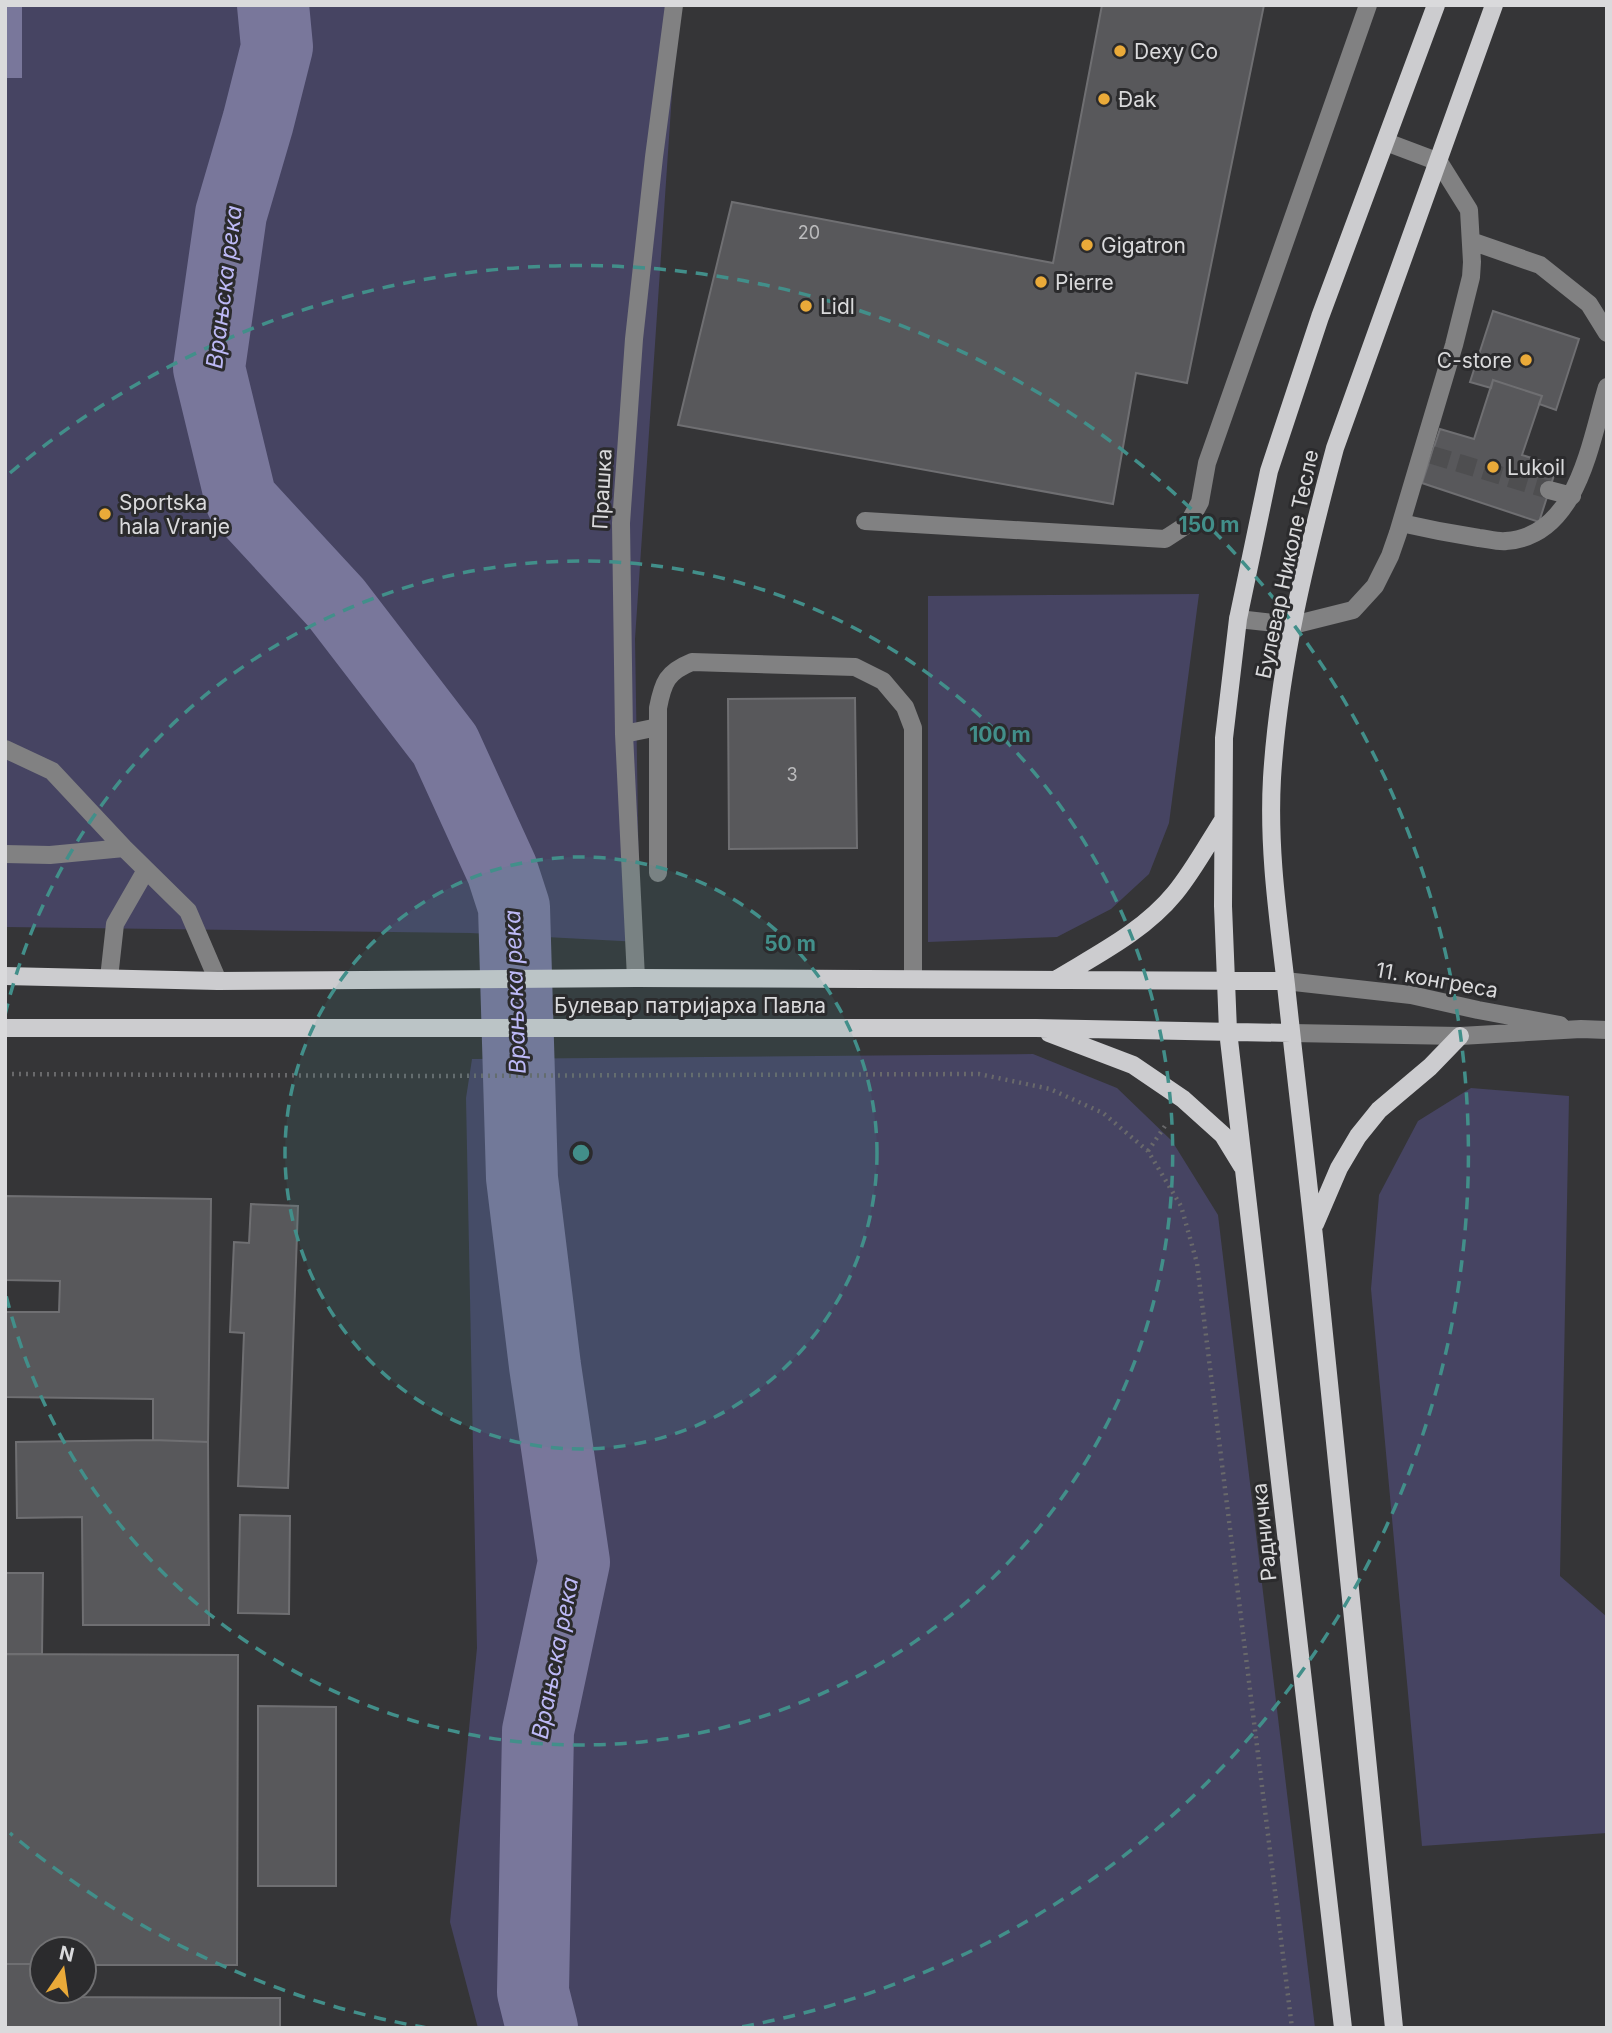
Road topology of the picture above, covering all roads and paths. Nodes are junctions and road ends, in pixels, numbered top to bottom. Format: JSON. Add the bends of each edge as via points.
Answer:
{"nodes":[{"id":1,"x":674,"y":5,"type":"edge"},
{"id":2,"x":1368,"y":5,"type":"edge"},
{"id":3,"x":1436,"y":5,"type":"edge"},
{"id":4,"x":1494,"y":5,"type":"edge"},
{"id":5,"x":1386,"y":142,"type":"junction"},
{"id":6,"x":1439,"y":162,"type":"junction"},
{"id":7,"x":1471,"y":241,"type":"junction"},
{"id":8,"x":1607,"y":333,"type":"edge"},
{"id":9,"x":1607,"y":387,"type":"edge"},
{"id":10,"x":1549,"y":490,"type":"tunnel mouth"},
{"id":11,"x":1572,"y":496,"type":"junction"},
{"id":12,"x":865,"y":521,"type":"dead end"},
{"id":13,"x":1401,"y":523,"type":"junction"},
{"id":14,"x":1238,"y":619,"type":"junction"},
{"id":15,"x":1293,"y":625,"type":"junction"},
{"id":16,"x":658,"y":727,"type":"junction"},
{"id":17,"x":624,"y":734,"type":"junction"},
{"id":18,"x":5,"y":749,"type":"edge"},
{"id":19,"x":1223,"y":820,"type":"junction"},
{"id":20,"x":124,"y":848,"type":"junction"},
{"id":21,"x":5,"y":854,"type":"edge"},
{"id":22,"x":146,"y":870,"type":"junction"},
{"id":23,"x":658,"y":873,"type":"dead end"},
{"id":24,"x":5,"y":976,"type":"edge"},
{"id":25,"x":110,"y":978,"type":"junction"},
{"id":26,"x":636,"y":978,"type":"junction"},
{"id":27,"x":913,"y":979,"type":"junction"},
{"id":28,"x":1057,"y":979,"type":"junction"},
{"id":29,"x":1225,"y":979,"type":"junction"},
{"id":30,"x":218,"y":981,"type":"junction"},
{"id":31,"x":1285,"y":981,"type":"junction"},
{"id":32,"x":5,"y":1028,"type":"edge"},
{"id":33,"x":1036,"y":1028,"type":"junction"},
{"id":34,"x":1581,"y":1029,"type":"junction"},
{"id":35,"x":1607,"y":1030,"type":"edge"},
{"id":36,"x":1228,"y":1031,"type":"junction"},
{"id":37,"x":1291,"y":1032,"type":"junction"},
{"id":38,"x":1460,"y":1036,"type":"junction"},
{"id":39,"x":5,"y":1074,"type":"edge"},
{"id":40,"x":1246,"y":1173,"type":"junction"},
{"id":41,"x":1313,"y":1227,"type":"junction"},
{"id":42,"x":1292,"y":2028,"type":"edge"},
{"id":43,"x":1343,"y":2028,"type":"edge"},
{"id":44,"x":1394,"y":2028,"type":"edge"}],
"edges":[{"from":1,"to":17,"type":"street","name":"Прашка","via":[[634,339],[622,510]]},
{"from":2,"to":12,"type":"street","via":[[1208,463],[1200,502],[1188,524],[1165,538]]},
{"from":3,"to":5,"type":"main road","name":"Булевар Николе Тесле"},
{"from":4,"to":6,"type":"main road","name":"Булевар Николе Тесле"},
{"from":5,"to":6,"type":"street"},
{"from":5,"to":14,"type":"main road","name":"Булевар Николе Тесле","via":[[1320,317],[1269,471]]},
{"from":6,"to":7,"type":"street","via":[[1469,210]]},
{"from":6,"to":15,"type":"main road","name":"Булевар Николе Тесле","via":[[1335,448]]},
{"from":7,"to":8,"type":"street","via":[[1539,265],[1589,304]]},
{"from":7,"to":13,"type":"street","via":[[1471,277],[1427,454]]},
{"from":9,"to":11,"type":"street"},
{"from":10,"to":11,"type":"street"},
{"from":11,"to":13,"type":"street","via":[[1545,527],[1505,541]]},
{"from":13,"to":15,"type":"street","via":[[1375,586],[1353,610]]},
{"from":14,"to":15,"type":"street"},
{"from":14,"to":19,"type":"main road","name":"Булевар Николе Тесле","via":[[1224,738]]},
{"from":15,"to":31,"type":"main road","name":"Булевар Николе Тесле","via":[[1272,779],[1272,849]]},
{"from":16,"to":17,"type":"street"},
{"from":16,"to":23,"type":"street"},
{"from":16,"to":27,"type":"street","via":[[663,685],[676,668],[692,662],[855,667],[883,681],[905,706],[913,728]]},
{"from":17,"to":26,"type":"street","name":"Прашка"},
{"from":18,"to":20,"type":"street","via":[[51,771]]},
{"from":19,"to":28,"type":"main road","via":[[1175,894],[1149,920]]},
{"from":19,"to":29,"type":"main road","name":"Булевар Николе Тесле"},
{"from":20,"to":21,"type":"street"},
{"from":20,"to":22,"type":"street"},
{"from":22,"to":25,"type":"street","via":[[116,925]]},
{"from":22,"to":30,"type":"street","via":[[188,911]]},
{"from":24,"to":25,"type":"main road","name":"Булевар патријарха Павла"},
{"from":25,"to":30,"type":"main road","name":"Булевар патријарха Павла"},
{"from":26,"to":27,"type":"main road","name":"Булевар патријарха Павла"},
{"from":26,"to":30,"type":"main road","name":"Булевар патријарха Павла"},
{"from":27,"to":28,"type":"main road","name":"Булевар патријарха Павла"},
{"from":28,"to":29,"type":"main road","name":"Булевар патријарха Павла"},
{"from":29,"to":31,"type":"main road","name":"Булевар патријарха Павла"},
{"from":29,"to":36,"type":"main road","name":"Булевар Николе Тесле"},
{"from":31,"to":34,"type":"street","name":"11. конгреса","via":[[1411,995]]},
{"from":31,"to":37,"type":"main road","name":"Булевар Николе Тесле"},
{"from":32,"to":33,"type":"main road","name":"Булевар патријарха Павла"},
{"from":33,"to":36,"type":"main road","name":"Булевар патријарха Павла"},
{"from":33,"to":40,"type":"main road","via":[[1133,1066],[1183,1099],[1223,1135]]},
{"from":34,"to":35,"type":"street","name":"11. конгреса"},
{"from":34,"to":38,"type":"street","name":"11. конгреса"},
{"from":36,"to":37,"type":"main road","name":"Булевар патријарха Павла"},
{"from":36,"to":40,"type":"main road","name":"Радничка"},
{"from":37,"to":38,"type":"street","name":"11. конгреса"},
{"from":37,"to":41,"type":"main road"},
{"from":38,"to":41,"type":"main road","via":[[1379,1110],[1358,1136]]},
{"from":39,"to":42,"type":"path","via":[[979,1074],[1050,1089],[1103,1113],[1148,1151],[1181,1206],[1197,1263]]},
{"from":40,"to":43,"type":"main road","name":"Радничка"},
{"from":41,"to":44,"type":"main road"}]}
